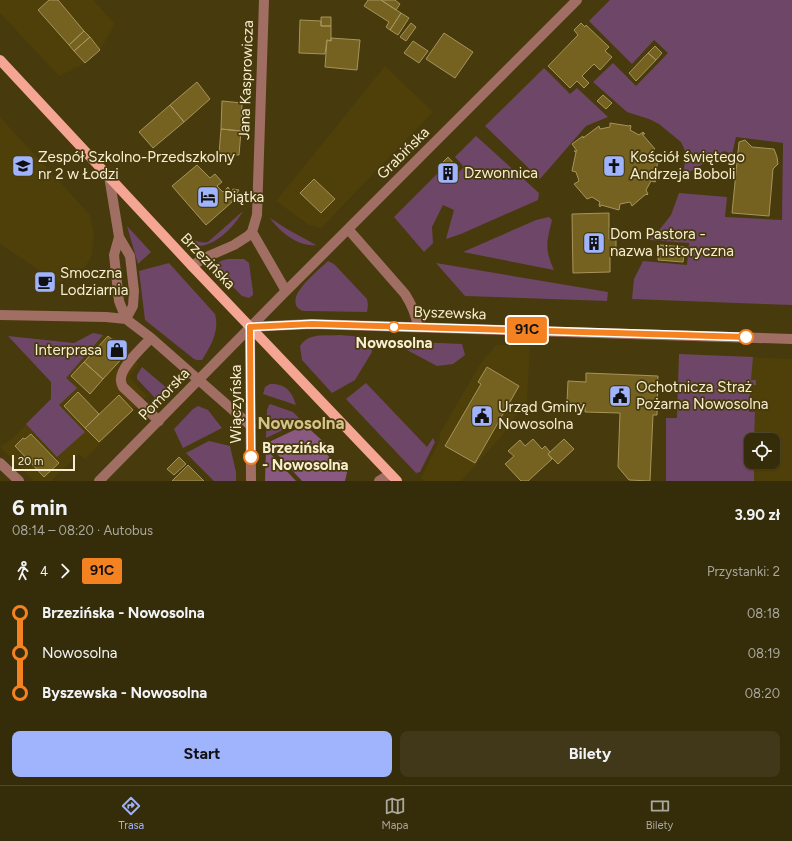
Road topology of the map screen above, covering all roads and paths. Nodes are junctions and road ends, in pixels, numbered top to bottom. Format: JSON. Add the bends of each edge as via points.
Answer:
{"nodes":[{"id":1,"x":264,"y":0,"type":"edge"},
{"id":2,"x":577,"y":0,"type":"edge"},
{"id":3,"x":0,"y":60,"type":"edge"},
{"id":4,"x":108,"y":176,"type":"junction"},
{"id":5,"x":348,"y":229,"type":"junction"},
{"id":6,"x":252,"y":232,"type":"junction"},
{"id":7,"x":119,"y":237,"type":"junction"},
{"id":8,"x":192,"y":266,"type":"junction"},
{"id":9,"x":286,"y":291,"type":"junction"},
{"id":10,"x":0,"y":315,"type":"edge"},
{"id":11,"x":126,"y":320,"type":"junction"},
{"id":12,"x":250,"y":327,"type":"junction"},
{"id":13,"x":418,"y":327,"type":"junction"},
{"id":14,"x":151,"y":338,"type":"junction"},
{"id":15,"x":792,"y":339,"type":"edge"},
{"id":16,"x":198,"y":380,"type":"junction"},
{"id":17,"x":159,"y":421,"type":"junction"},
{"id":18,"x":251,"y":426,"type":"junction"},
{"id":19,"x":0,"y":463,"type":"edge"},
{"id":20,"x":393,"y":478,"type":"edge"},
{"id":21,"x":19,"y":481,"type":"edge"},
{"id":22,"x":99,"y":481,"type":"edge"},
{"id":23,"x":251,"y":481,"type":"edge"},
{"id":24,"x":380,"y":481,"type":"edge"}],
"edges":[{"from":1,"to":6,"type":"street","name":"Jana Kasprowicza","via":[[257,215]]},
{"from":2,"to":5,"type":"street","name":"Grabińska"},
{"from":3,"to":4,"type":"main road","name":"Brzezińska"},
{"from":4,"to":7,"type":"street"},
{"from":4,"to":8,"type":"main road","name":"Brzezińska"},
{"from":5,"to":9,"type":"street","name":"Grabińska"},
{"from":5,"to":13,"type":"street","via":[[405,294],[412,305]]},
{"from":6,"to":8,"type":"street","via":[[234,245]]},
{"from":6,"to":9,"type":"street"},
{"from":7,"to":11,"type":"street","via":[[114,255],[119,300]]},
{"from":7,"to":11,"type":"street","via":[[130,256],[134,290],[133,306]]},
{"from":8,"to":12,"type":"main road","name":"Brzezińska"},
{"from":9,"to":12,"type":"street","name":"Grabińska"},
{"from":10,"to":11,"type":"street","via":[[106,317]]},
{"from":11,"to":14,"type":"street"},
{"from":12,"to":13,"type":"street","name":"Byszewska","via":[[312,324]]},
{"from":12,"to":16,"type":"street","name":"Pomorska"},
{"from":12,"to":18,"type":"street","name":"Wiączyńska"},
{"from":12,"to":20,"type":"main road","name":"Brzezińska"},
{"from":13,"to":15,"type":"street","name":"Byszewska"},
{"from":14,"to":16,"type":"street"},
{"from":14,"to":17,"type":"street","via":[[127,365],[121,381],[123,387]]},
{"from":16,"to":17,"type":"street","name":"Pomorska"},
{"from":16,"to":18,"type":"street"},
{"from":17,"to":22,"type":"street","name":"Pomorska"},
{"from":18,"to":23,"type":"street","name":"Wiączyńska"},
{"from":19,"to":21,"type":"street"},
{"from":20,"to":24,"type":"street"}]}
